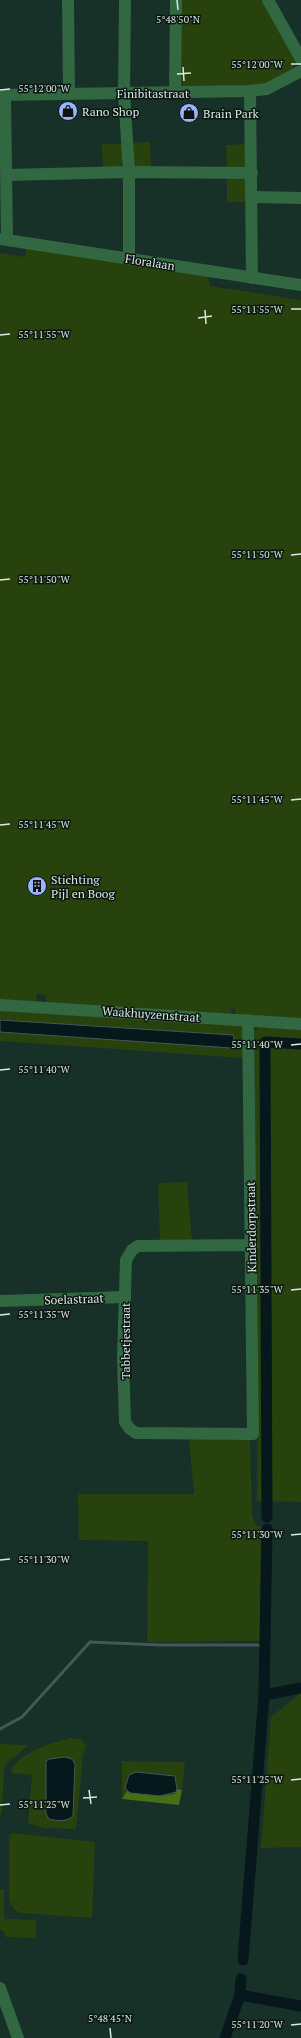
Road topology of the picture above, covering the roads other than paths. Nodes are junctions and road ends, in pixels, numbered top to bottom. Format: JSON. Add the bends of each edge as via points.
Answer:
{"nodes":[{"id":1,"x":68,"y":0,"type":"edge"},
{"id":2,"x":125,"y":0,"type":"edge"},
{"id":3,"x":176,"y":0,"type":"edge"},
{"id":4,"x":268,"y":0,"type":"edge"},
{"id":5,"x":301,"y":59,"type":"edge"},
{"id":6,"x":301,"y":71,"type":"edge"},
{"id":7,"x":250,"y":91,"type":"junction"},
{"id":8,"x":69,"y":93,"type":"junction"},
{"id":9,"x":124,"y":93,"type":"junction"},
{"id":10,"x":175,"y":93,"type":"junction"},
{"id":11,"x":3,"y":95,"type":"edge"},
{"id":12,"x":128,"y":172,"type":"junction"},
{"id":13,"x":252,"y":174,"type":"junction"},
{"id":14,"x":6,"y":175,"type":"junction"},
{"id":15,"x":253,"y":197,"type":"junction"},
{"id":16,"x":301,"y":198,"type":"edge"},
{"id":17,"x":4,"y":239,"type":"edge"},
{"id":18,"x":129,"y":259,"type":"junction"},
{"id":19,"x":252,"y":278,"type":"junction"},
{"id":20,"x":301,"y":285,"type":"edge"},
{"id":21,"x":0,"y":1005,"type":"edge"},
{"id":22,"x":248,"y":1020,"type":"junction"},
{"id":23,"x":301,"y":1024,"type":"edge"},
{"id":24,"x":252,"y":1246,"type":"junction"},
{"id":25,"x":125,"y":1297,"type":"junction"},
{"id":26,"x":0,"y":1301,"type":"edge"},
{"id":27,"x":252,"y":1434,"type":"joint"},
{"id":28,"x":0,"y":1988,"type":"edge"},
{"id":29,"x":18,"y":2038,"type":"edge"}],
"edges":[{"from":1,"to":8,"type":"street"},
{"from":2,"to":9,"type":"street"},
{"from":3,"to":10,"type":"street"},
{"from":4,"to":5,"type":"street"},
{"from":6,"to":7,"type":"street","name":"Finibitastraat","via":[[267,89]]},
{"from":7,"to":10,"type":"street","name":"Finibitastraat"},
{"from":7,"to":13,"type":"street"},
{"from":8,"to":9,"type":"street","name":"Finibitastraat"},
{"from":8,"to":11,"type":"street","name":"Finibitastraat"},
{"from":9,"to":10,"type":"street","name":"Finibitastraat"},
{"from":9,"to":12,"type":"street"},
{"from":11,"to":14,"type":"street"},
{"from":12,"to":13,"type":"street"},
{"from":12,"to":14,"type":"street"},
{"from":12,"to":18,"type":"street"},
{"from":13,"to":15,"type":"street"},
{"from":14,"to":17,"type":"street"},
{"from":15,"to":16,"type":"street"},
{"from":15,"to":19,"type":"street"},
{"from":17,"to":18,"type":"street","name":"Floralaan"},
{"from":18,"to":19,"type":"street","name":"Floralaan"},
{"from":19,"to":20,"type":"street","name":"Floralaan"},
{"from":21,"to":22,"type":"street","name":"Waakhuyzenstraat"},
{"from":22,"to":23,"type":"street","name":"Waakhuyzenstraat"},
{"from":22,"to":24,"type":"street","name":"Kinderdorpstraat"},
{"from":24,"to":25,"type":"street","name":"Tabbetjestraat","via":[[138,1246],[126,1260]]},
{"from":24,"to":27,"type":"street","name":"Kinderdorpstraat"},
{"from":25,"to":26,"type":"street","name":"Soelastraat"},
{"from":25,"to":27,"type":"street","name":"Tabbetjestraat","via":[[126,1422],[130,1429],[136,1433]]},
{"from":28,"to":29,"type":"street"}]}
